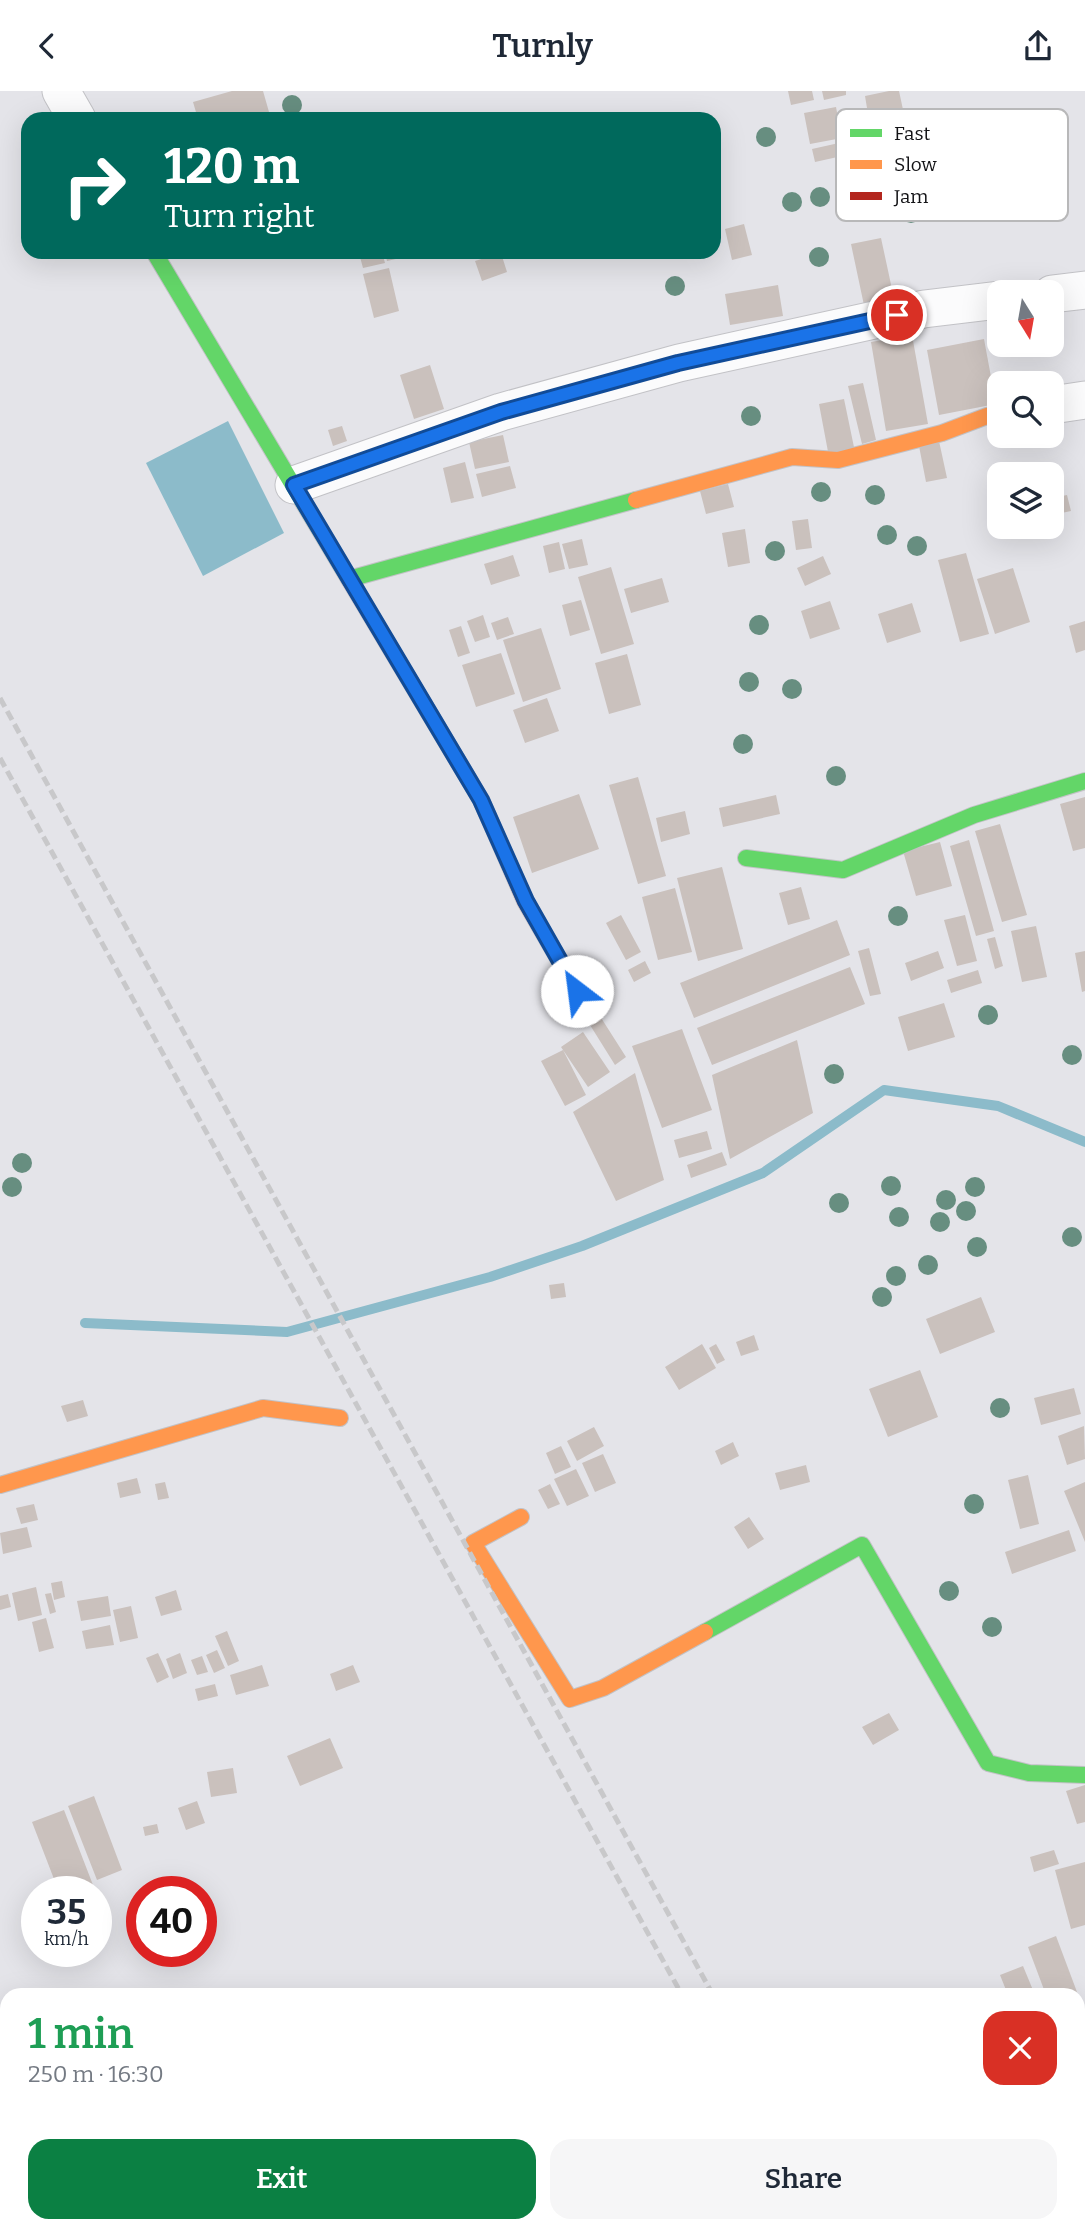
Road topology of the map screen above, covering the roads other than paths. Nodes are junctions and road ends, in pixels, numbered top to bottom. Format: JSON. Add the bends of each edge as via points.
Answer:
{"nodes":[{"id":1,"x":61,"y":91,"type":"edge"},
{"id":2,"x":73,"y":112,"type":"edge"},
{"id":3,"x":158,"y":259,"type":"edge"},
{"id":4,"x":1085,"y":290,"type":"edge"},
{"id":5,"x":1064,"y":293,"type":"edge"},
{"id":6,"x":987,"y":301,"type":"edge"},
{"id":7,"x":1085,"y":400,"type":"edge"},
{"id":8,"x":1064,"y":403,"type":"edge"},
{"id":9,"x":987,"y":416,"type":"edge"},
{"id":10,"x":294,"y":485,"type":"junction"},
{"id":11,"x":349,"y":579,"type":"junction"},
{"id":12,"x":1085,"y":781,"type":"edge"},
{"id":13,"x":746,"y":858,"type":"dead end"},
{"id":14,"x":577,"y":991,"type":"dead end"},
{"id":15,"x":340,"y":1418,"type":"dead end"},
{"id":16,"x":0,"y":1485,"type":"edge"},
{"id":17,"x":521,"y":1517,"type":"dead end"},
{"id":18,"x":1085,"y":1775,"type":"edge"}],
"edges":[{"from":1,"to":2,"type":"street"},
{"from":3,"to":10,"type":"street"},
{"from":4,"to":5,"type":"street"},
{"from":6,"to":10,"type":"street","via":[[924,309],[678,363],[501,412]]},
{"from":7,"to":8,"type":"street"},
{"from":9,"to":11,"type":"street","via":[[942,433],[838,460],[792,457]]},
{"from":10,"to":11,"type":"street"},
{"from":11,"to":14,"type":"street","via":[[481,800],[526,901]]},
{"from":12,"to":13,"type":"street","via":[[974,815],[843,870]]},
{"from":15,"to":16,"type":"street","via":[[263,1408]]},
{"from":17,"to":18,"type":"street","via":[[474,1543],[570,1699],[603,1688],[862,1545],[988,1763],[1029,1773]]}]}
